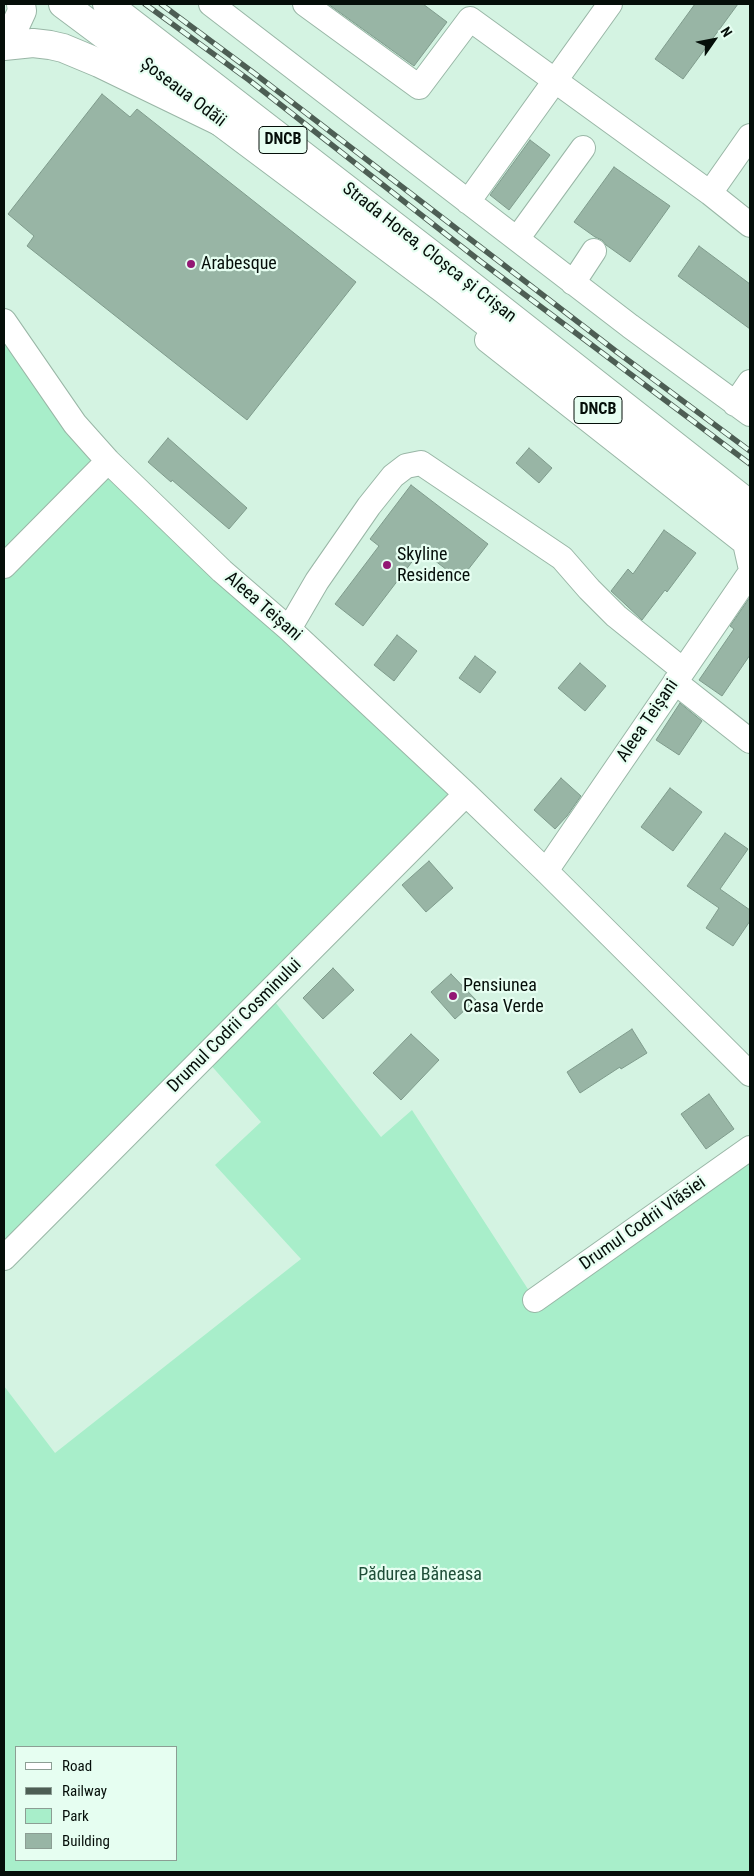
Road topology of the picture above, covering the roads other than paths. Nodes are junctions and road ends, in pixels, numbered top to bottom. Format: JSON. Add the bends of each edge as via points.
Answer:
{"nodes":[{"id":1,"x":9,"y":4,"type":"edge"},
{"id":2,"x":21,"y":4,"type":"edge"},
{"id":3,"x":63,"y":4,"type":"edge"},
{"id":4,"x":107,"y":4,"type":"edge"},
{"id":5,"x":211,"y":4,"type":"edge"},
{"id":6,"x":305,"y":4,"type":"edge"},
{"id":7,"x":610,"y":4,"type":"edge"},
{"id":8,"x":4,"y":30,"type":"edge"},
{"id":9,"x":4,"y":36,"type":"edge"},
{"id":10,"x":4,"y":46,"type":"edge"},
{"id":11,"x":555,"y":79,"type":"junction"},
{"id":12,"x":225,"y":124,"type":"junction"},
{"id":13,"x":750,"y":136,"type":"edge"},
{"id":14,"x":583,"y":148,"type":"dead end"},
{"id":15,"x":303,"y":182,"type":"joint"},
{"id":16,"x":710,"y":193,"type":"junction"},
{"id":17,"x":468,"y":202,"type":"junction"},
{"id":18,"x":750,"y":225,"type":"edge"},
{"id":19,"x":517,"y":240,"type":"junction"},
{"id":20,"x":594,"y":251,"type":"dead end"},
{"id":21,"x":573,"y":283,"type":"junction"},
{"id":22,"x":446,"y":287,"type":"junction"},
{"id":23,"x":4,"y":321,"type":"edge"},
{"id":24,"x":750,"y":382,"type":"edge"},
{"id":25,"x":743,"y":409,"type":"edge"},
{"id":26,"x":108,"y":461,"type":"junction"},
{"id":27,"x":750,"y":505,"type":"edge"},
{"id":28,"x":750,"y":529,"type":"edge"},
{"id":29,"x":750,"y":565,"type":"edge"},
{"id":30,"x":4,"y":566,"type":"edge"},
{"id":31,"x":750,"y":573,"type":"edge"},
{"id":32,"x":289,"y":629,"type":"junction"},
{"id":33,"x":679,"y":676,"type":"junction"},
{"id":34,"x":750,"y":741,"type":"edge"},
{"id":35,"x":466,"y":794,"type":"junction"},
{"id":36,"x":546,"y":870,"type":"junction"},
{"id":37,"x":750,"y":1074,"type":"edge"},
{"id":38,"x":750,"y":1148,"type":"edge"},
{"id":39,"x":4,"y":1258,"type":"edge"},
{"id":40,"x":535,"y":1300,"type":"dead end"}],
"edges":[{"from":1,"to":8,"type":"main road","via":[[9,18]]},
{"from":2,"to":9,"type":"main road","via":[[20,18]]},
{"from":3,"to":12,"type":"main road","name":"Șoseaua Odăii","number":"DNCB"},
{"from":4,"to":22,"type":"main road","name":"Strada Horea, Cloșca și Crișan","number":"DNCB"},
{"from":5,"to":17,"type":"street"},
{"from":6,"to":11,"type":"street","via":[[419,87],[470,19]]},
{"from":7,"to":11,"type":"street"},
{"from":10,"to":12,"type":"main road","via":[[33,43],[64,48]]},
{"from":11,"to":16,"type":"street"},
{"from":11,"to":17,"type":"street"},
{"from":12,"to":15,"type":"main road","name":"Șoseaua Odăii","number":"DNCB"},
{"from":13,"to":16,"type":"street"},
{"from":14,"to":19,"type":"street"},
{"from":15,"to":22,"type":"main road","name":"Strada Horea, Cloșca și Crișan","number":"DNCB"},
{"from":16,"to":18,"type":"street"},
{"from":17,"to":19,"type":"street"},
{"from":19,"to":21,"type":"street"},
{"from":20,"to":21,"type":"street"},
{"from":21,"to":25,"type":"street"},
{"from":22,"to":27,"type":"main road","name":"Strada Horea, Cloșca și Crișan","number":"DNCB"},
{"from":22,"to":28,"type":"main road","name":"Strada Horea, Cloșca și Crișan","number":"DNCB"},
{"from":22,"to":29,"type":"street","via":[[444,306],[745,543]]},
{"from":23,"to":26,"type":"street","name":"Aleea Teișani","via":[[75,424]]},
{"from":24,"to":25,"type":"street"},
{"from":26,"to":30,"type":"street"},
{"from":26,"to":32,"type":"street","name":"Aleea Teișani","via":[[222,571]]},
{"from":31,"to":33,"type":"street","name":"Aleea Teișani"},
{"from":32,"to":33,"type":"street","via":[[316,581],[369,506],[406,466],[421,463],[562,558],[589,590]]},
{"from":32,"to":35,"type":"street","name":"Aleea Teișani"},
{"from":33,"to":34,"type":"street"},
{"from":33,"to":36,"type":"street","name":"Aleea Teișani"},
{"from":35,"to":36,"type":"street","name":"Aleea Teișani"},
{"from":35,"to":39,"type":"street","name":"Drumul Codrii Cosminului"},
{"from":36,"to":37,"type":"street","name":"Aleea Teișani"},
{"from":38,"to":40,"type":"street","name":"Drumul Codrii Vlăsiei"}]}
